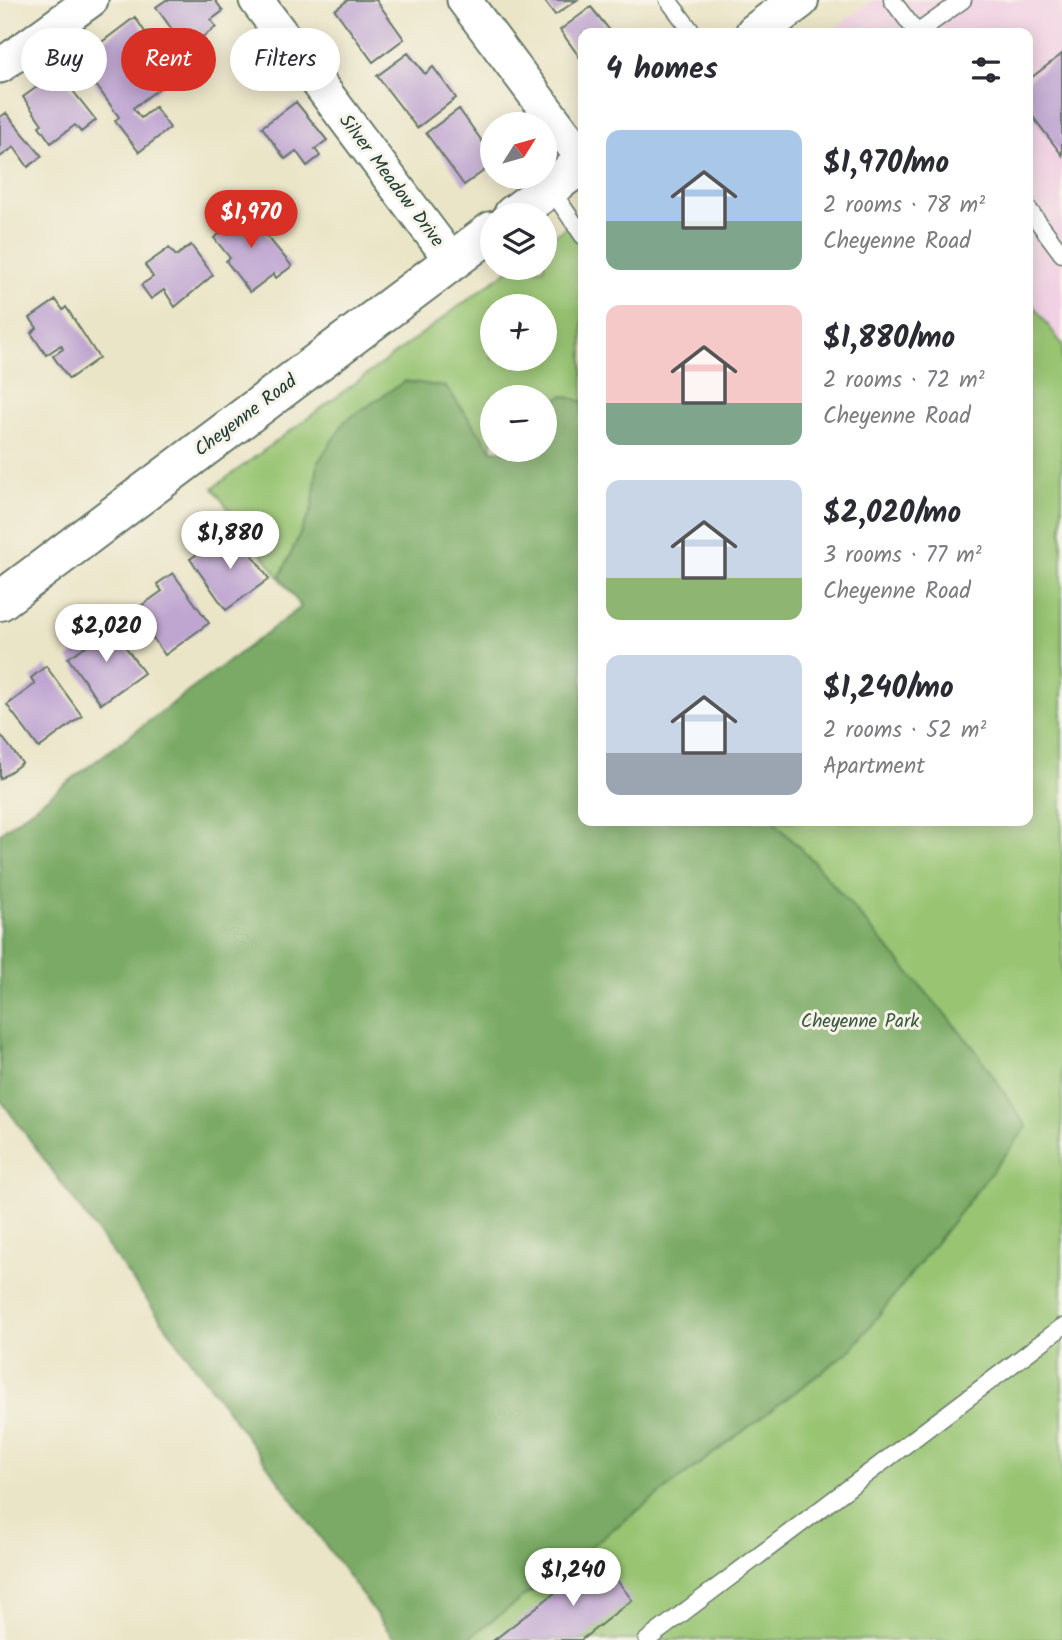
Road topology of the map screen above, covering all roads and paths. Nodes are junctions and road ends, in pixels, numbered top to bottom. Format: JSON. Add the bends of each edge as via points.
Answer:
{"nodes":[{"id":1,"x":91,"y":0,"type":"edge"},
{"id":2,"x":256,"y":0,"type":"edge"},
{"id":3,"x":464,"y":0,"type":"edge"},
{"id":4,"x":668,"y":0,"type":"edge"},
{"id":5,"x":799,"y":0,"type":"edge"},
{"id":6,"x":892,"y":0,"type":"edge"},
{"id":7,"x":963,"y":0,"type":"edge"},
{"id":8,"x":689,"y":28,"type":"edge"},
{"id":9,"x":762,"y":28,"type":"edge"},
{"id":10,"x":913,"y":28,"type":"edge"},
{"id":11,"x":924,"y":28,"type":"edge"},
{"id":12,"x":0,"y":66,"type":"edge"},
{"id":13,"x":578,"y":154,"type":"edge"},
{"id":14,"x":578,"y":165,"type":"edge"},
{"id":15,"x":557,"y":182,"type":"edge"},
{"id":16,"x":549,"y":189,"type":"edge"},
{"id":17,"x":551,"y":189,"type":"edge"},
{"id":18,"x":529,"y":203,"type":"edge"},
{"id":19,"x":1033,"y":215,"type":"edge"},
{"id":20,"x":578,"y":229,"type":"edge"},
{"id":21,"x":480,"y":240,"type":"edge"},
{"id":22,"x":1062,"y":254,"type":"edge"},
{"id":23,"x":452,"y":261,"type":"junction"},
{"id":24,"x":0,"y":601,"type":"edge"},
{"id":25,"x":1062,"y":1327,"type":"edge"},
{"id":26,"x":647,"y":1640,"type":"edge"}],
"edges":[{"from":1,"to":12,"type":"street"},
{"from":2,"to":23,"type":"street","name":"Silver Meadow Drive"},
{"from":3,"to":13,"type":"street"},
{"from":4,"to":8,"type":"lane"},
{"from":5,"to":9,"type":"street"},
{"from":6,"to":10,"type":"lane"},
{"from":7,"to":11,"type":"lane"},
{"from":14,"to":15,"type":"street"},
{"from":16,"to":18,"type":"street"},
{"from":17,"to":20,"type":"lane"},
{"from":19,"to":22,"type":"lane"},
{"from":21,"to":23,"type":"street","name":"Cheyenne Road"},
{"from":23,"to":24,"type":"street","name":"Cheyenne Road"},
{"from":25,"to":26,"type":"lane"}]}
